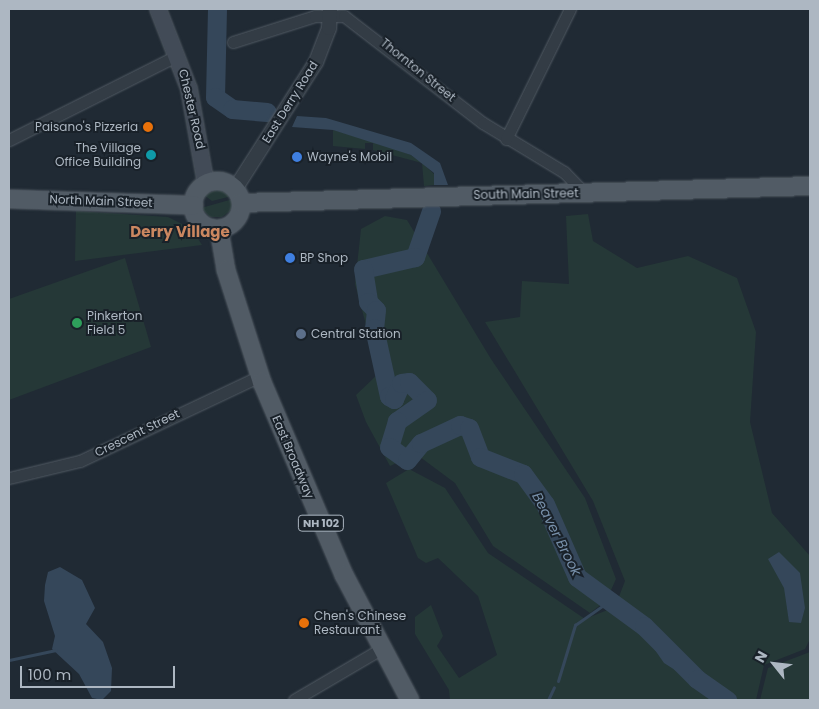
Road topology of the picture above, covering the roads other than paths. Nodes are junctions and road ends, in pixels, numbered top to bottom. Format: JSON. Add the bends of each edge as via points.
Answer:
{"nodes":[{"id":1,"x":158,"y":9,"type":"edge"},
{"id":2,"x":570,"y":9,"type":"edge"},
{"id":3,"x":331,"y":11,"type":"edge"},
{"id":4,"x":234,"y":42,"type":"dead end"},
{"id":5,"x":178,"y":56,"type":"junction"},
{"id":6,"x":506,"y":139,"type":"junction"},
{"id":7,"x":9,"y":140,"type":"edge"},
{"id":8,"x":206,"y":184,"type":"junction"},
{"id":9,"x":810,"y":186,"type":"edge"},
{"id":10,"x":584,"y":193,"type":"junction"},
{"id":11,"x":238,"y":196,"type":"junction"},
{"id":12,"x":9,"y":199,"type":"edge"},
{"id":13,"x":194,"y":205,"type":"junction"},
{"id":14,"x":219,"y":228,"type":"junction"},
{"id":15,"x":260,"y":376,"type":"junction"},
{"id":16,"x":9,"y":478,"type":"edge"},
{"id":17,"x":381,"y":649,"type":"junction"},
{"id":18,"x":294,"y":700,"type":"edge"},
{"id":19,"x":410,"y":700,"type":"edge"}],
"edges":[{"from":1,"to":5,"type":"main road","name":"Chester Road"},
{"from":2,"to":6,"type":"street"},
{"from":3,"to":4,"type":"street"},
{"from":3,"to":6,"type":"street","name":"Thornton Street","via":[[366,28]]},
{"from":3,"to":11,"type":"street","name":"East Derry Road","via":[[316,62]]},
{"from":5,"to":7,"type":"street"},
{"from":5,"to":8,"type":"main road","name":"Chester Road","via":[[190,89]]},
{"from":6,"to":10,"type":"street","name":"Thornton Street","via":[[555,166]]},
{"from":8,"to":11,"type":"main road","via":[[221,182]]},
{"from":8,"to":13,"type":"main road"},
{"from":9,"to":10,"type":"main road","name":"South Main Street"},
{"from":10,"to":11,"type":"main road","name":"South Main Street","via":[[416,197]]},
{"from":11,"to":14,"type":"main road","via":[[237,219]]},
{"from":12,"to":13,"type":"main road","name":"North Main Street"},
{"from":13,"to":14,"type":"main road","via":[[202,223]]},
{"from":14,"to":15,"type":"main road","name":"East Broadway","number":"NH 102","via":[[228,277]]},
{"from":15,"to":16,"type":"street","name":"Crescent Street","via":[[80,460]]},
{"from":15,"to":17,"type":"main road","name":"East Broadway","number":"NH 102","via":[[344,575]]},
{"from":17,"to":18,"type":"street"},
{"from":17,"to":19,"type":"main road","name":"East Broadway","number":"NH 102"}]}
